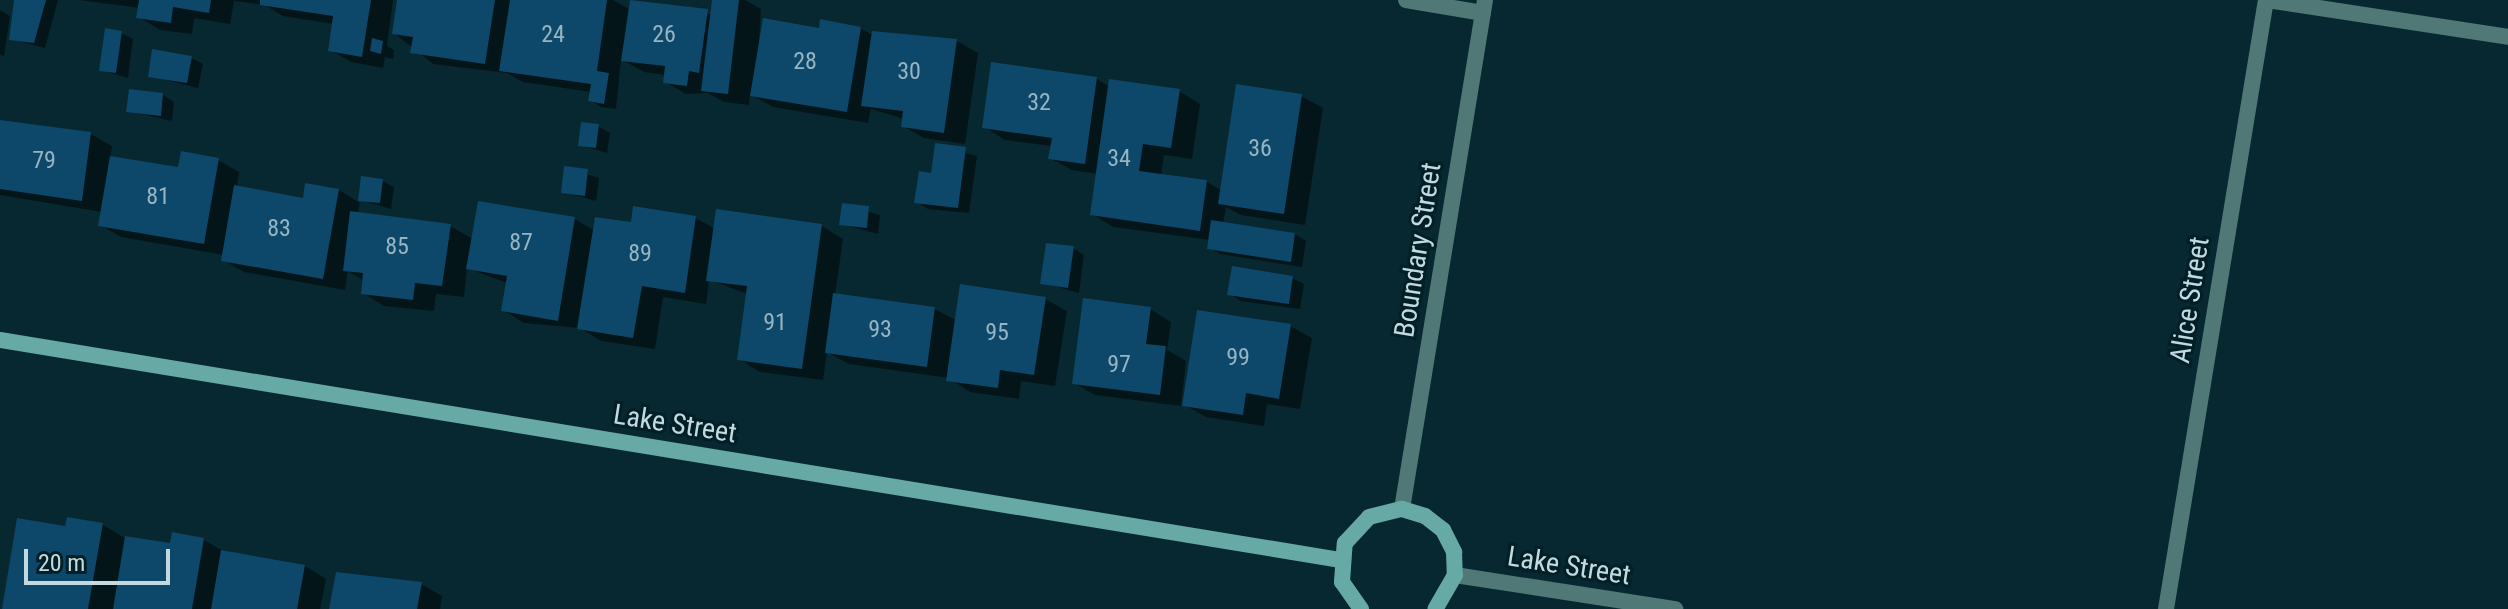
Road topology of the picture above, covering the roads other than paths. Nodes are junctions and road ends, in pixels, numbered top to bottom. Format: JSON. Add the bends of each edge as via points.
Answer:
{"nodes":[{"id":1,"x":1406,"y":0,"type":"edge"},
{"id":2,"x":2266,"y":0,"type":"edge"},
{"id":3,"x":1484,"y":6,"type":"edge"},
{"id":4,"x":2508,"y":37,"type":"edge"},
{"id":5,"x":0,"y":340,"type":"edge"},
{"id":6,"x":1402,"y":509,"type":"junction"},
{"id":7,"x":1341,"y":560,"type":"junction"},
{"id":8,"x":1455,"y":575,"type":"junction"},
{"id":9,"x":1361,"y":609,"type":"edge"},
{"id":10,"x":1435,"y":609,"type":"edge"},
{"id":11,"x":1675,"y":609,"type":"edge"},
{"id":12,"x":2166,"y":609,"type":"edge"}],
"edges":[{"from":1,"to":3,"type":"street"},
{"from":2,"to":4,"type":"street"},
{"from":2,"to":12,"type":"street","name":"Alice Street"},
{"from":3,"to":6,"type":"street","name":"Boundary Street"},
{"from":5,"to":7,"type":"street","name":"Lake Street"},
{"from":6,"to":7,"type":"street","via":[[1385,511],[1355,528]]},
{"from":6,"to":8,"type":"street","via":[[1425,516],[1443,530],[1454,552]]},
{"from":7,"to":9,"type":"street","via":[[1342,582]]},
{"from":8,"to":10,"type":"street"},
{"from":8,"to":11,"type":"street","name":"Lake Street"}]}
